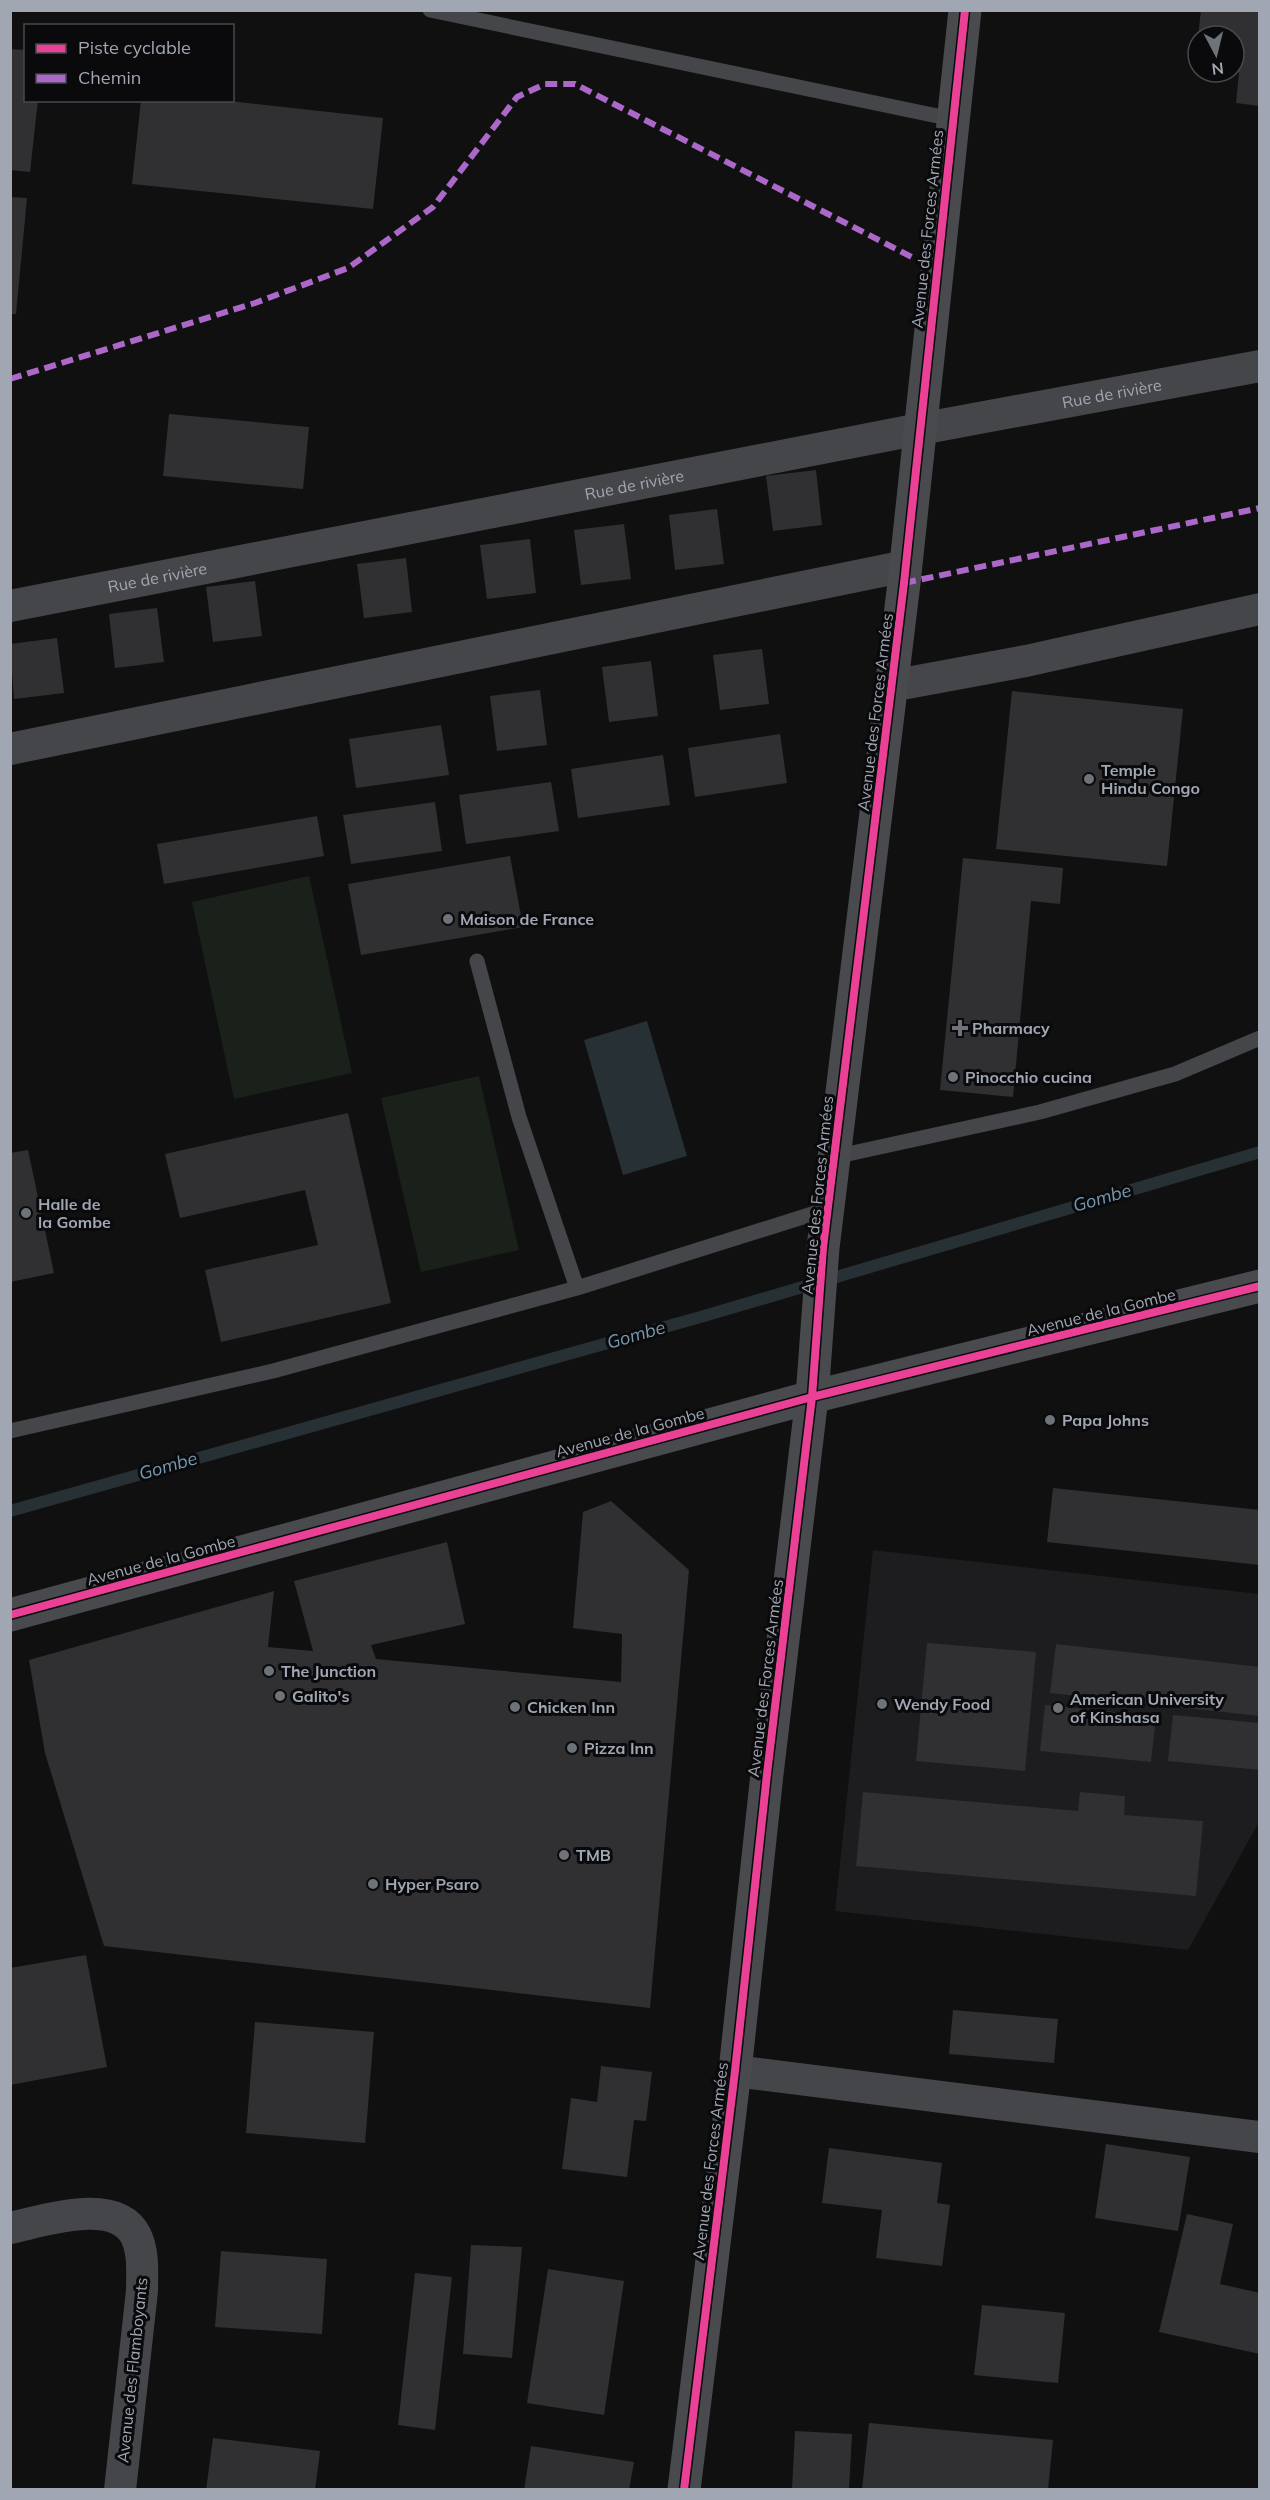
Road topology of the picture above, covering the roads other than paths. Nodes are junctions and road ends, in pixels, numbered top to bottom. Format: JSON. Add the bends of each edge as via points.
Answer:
{"nodes":[{"id":1,"x":430,"y":10,"type":"edge"},
{"id":2,"x":965,"y":10,"type":"edge"},
{"id":3,"x":952,"y":119,"type":"junction"},
{"id":4,"x":1260,"y":366,"type":"edge"},
{"id":5,"x":920,"y":429,"type":"junction"},
{"id":6,"x":906,"y":566,"type":"junction"},
{"id":7,"x":10,"y":606,"type":"edge"},
{"id":8,"x":1260,"y":609,"type":"edge"},
{"id":9,"x":891,"y":686,"type":"junction"},
{"id":10,"x":10,"y":749,"type":"edge"},
{"id":11,"x":477,"y":961,"type":"dead end"},
{"id":12,"x":1260,"y":1038,"type":"edge"},
{"id":13,"x":834,"y":1157,"type":"junction"},
{"id":14,"x":828,"y":1209,"type":"junction"},
{"id":15,"x":1260,"y":1286,"type":"edge"},
{"id":16,"x":577,"y":1288,"type":"junction"},
{"id":17,"x":812,"y":1397,"type":"junction"},
{"id":18,"x":10,"y":1431,"type":"edge"},
{"id":19,"x":10,"y":1615,"type":"edge"},
{"id":20,"x":735,"y":2071,"type":"junction"},
{"id":21,"x":1260,"y":2137,"type":"edge"},
{"id":22,"x":10,"y":2228,"type":"edge"},
{"id":23,"x":120,"y":2490,"type":"edge"},
{"id":24,"x":684,"y":2490,"type":"edge"}],
"edges":[{"from":1,"to":3,"type":"lane"},
{"from":2,"to":3,"type":"street","name":"Avenue des Forces Armées"},
{"from":3,"to":5,"type":"street","name":"Avenue des Forces Armées"},
{"from":4,"to":5,"type":"street","name":"Rue de rivière"},
{"from":5,"to":6,"type":"street","name":"Avenue des Forces Armées"},
{"from":5,"to":7,"type":"street","name":"Rue de rivière"},
{"from":6,"to":9,"type":"street","name":"Avenue des Forces Armées"},
{"from":6,"to":10,"type":"street"},
{"from":8,"to":9,"type":"street","via":[[1026,661]]},
{"from":9,"to":13,"type":"street","name":"Avenue des Forces Armées"},
{"from":11,"to":16,"type":"lane","via":[[519,1117]]},
{"from":12,"to":13,"type":"lane","via":[[1175,1074],[1040,1112]]},
{"from":13,"to":14,"type":"street","name":"Avenue des Forces Armées"},
{"from":14,"to":16,"type":"lane"},
{"from":14,"to":17,"type":"street","name":"Avenue des Forces Armées"},
{"from":15,"to":17,"type":"street","name":"Avenue de la Gombe"},
{"from":16,"to":18,"type":"lane","via":[[273,1371]]},
{"from":17,"to":19,"type":"street","name":"Avenue de la Gombe"},
{"from":17,"to":20,"type":"street","name":"Avenue des Forces Armées"},
{"from":20,"to":21,"type":"street"},
{"from":20,"to":24,"type":"street","name":"Avenue des Forces Armées"},
{"from":22,"to":23,"type":"street","name":"Avenue des Flamboyants","via":[[94,2212],[123,2220],[136,2235],[142,2258],[142,2291]]}]}
